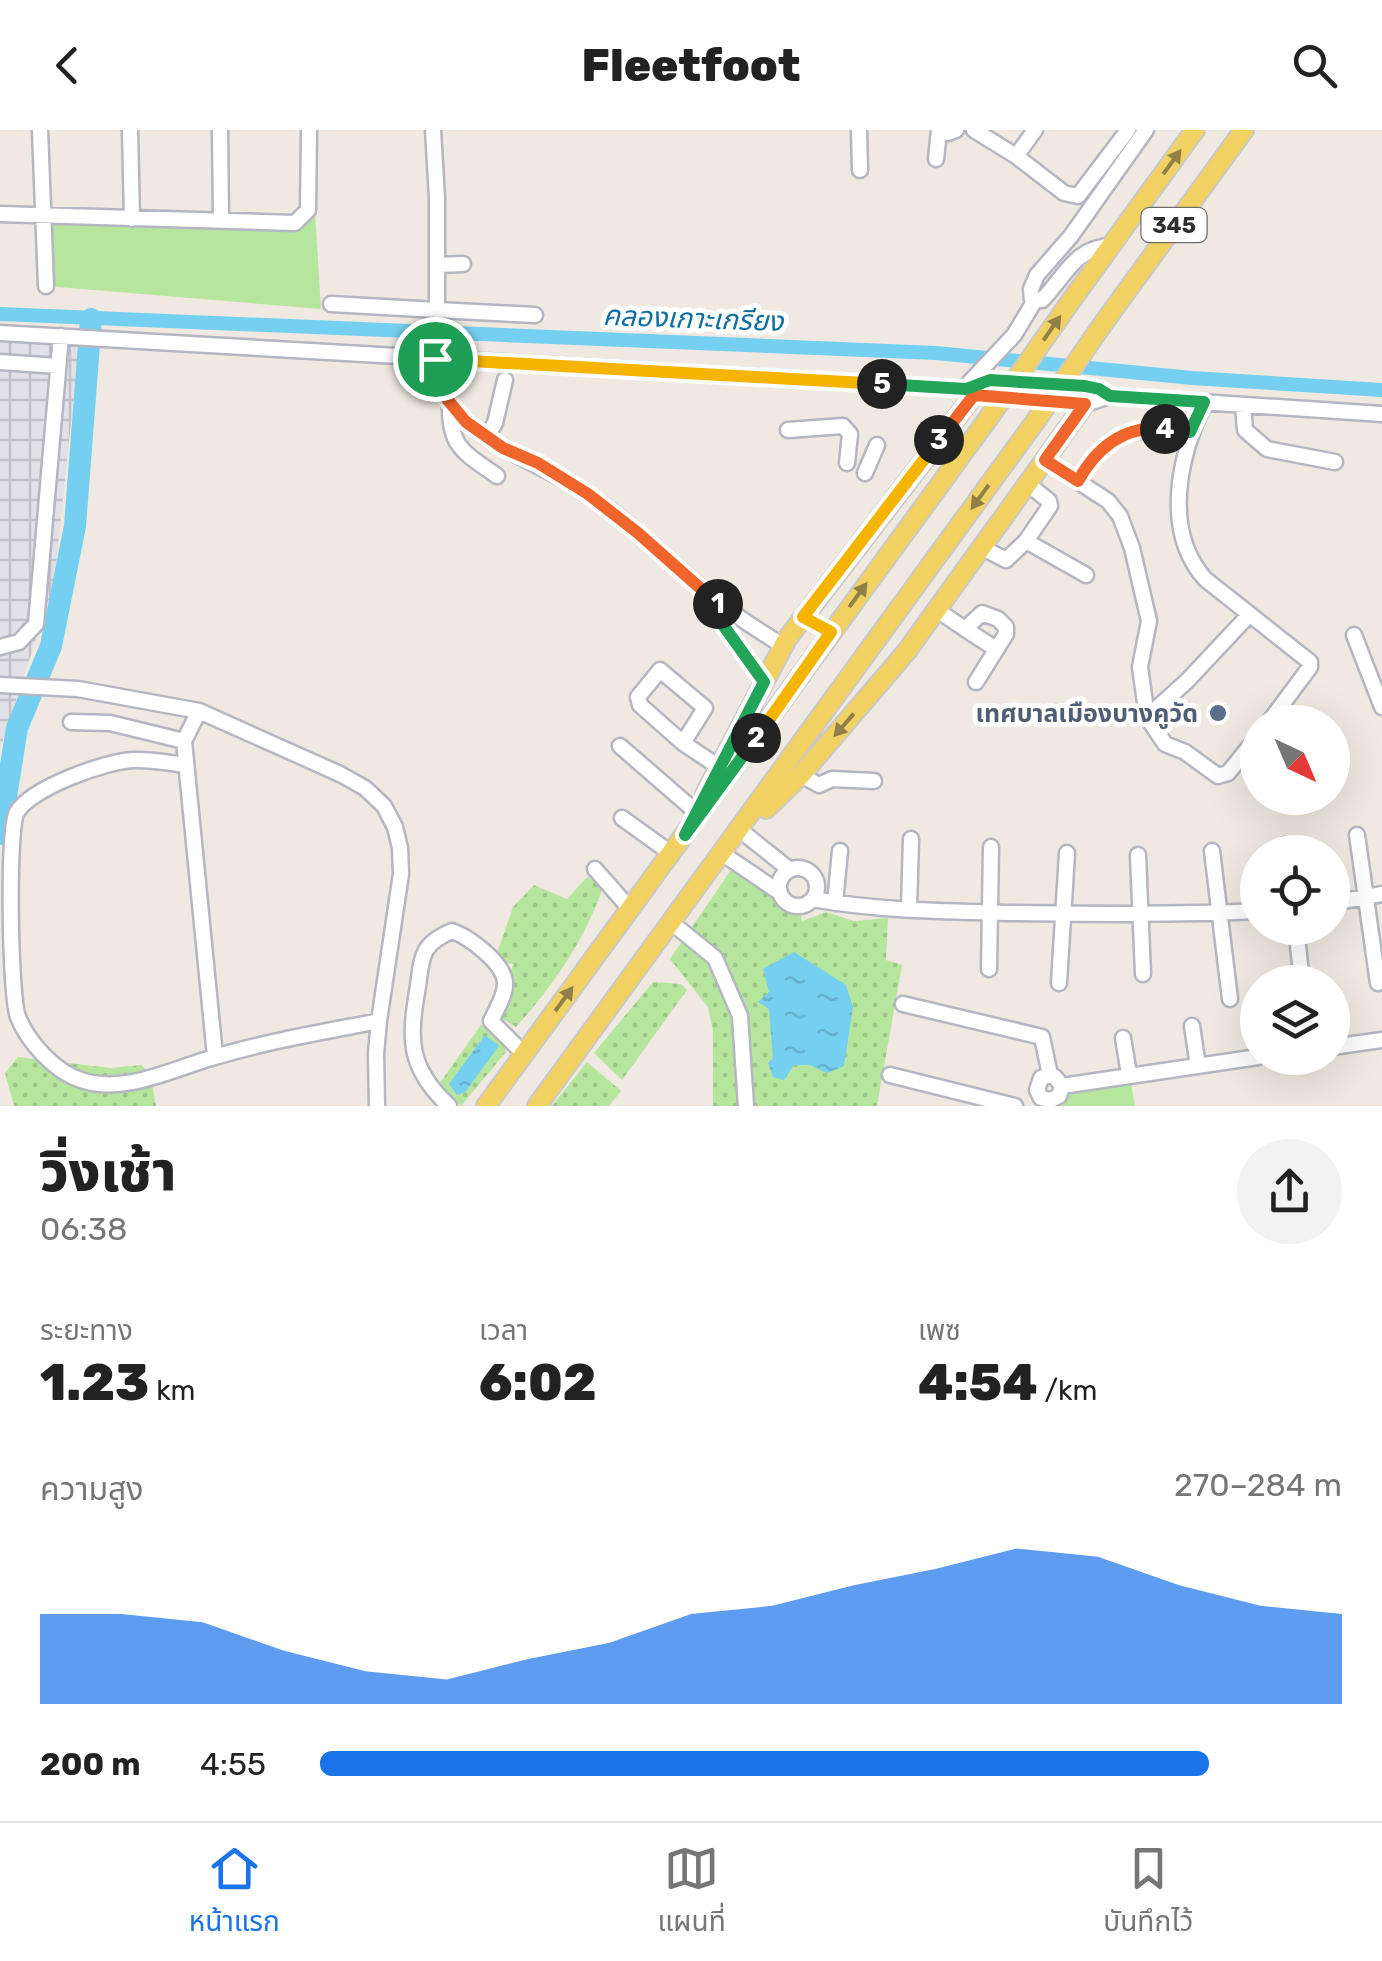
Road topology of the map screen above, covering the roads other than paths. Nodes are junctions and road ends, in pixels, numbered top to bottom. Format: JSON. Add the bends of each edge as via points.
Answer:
{"nodes":[{"id":1,"x":40,"y":130,"type":"edge"},
{"id":2,"x":130,"y":130,"type":"edge"},
{"id":3,"x":220,"y":130,"type":"edge"},
{"id":4,"x":308,"y":130,"type":"edge"},
{"id":5,"x":432,"y":130,"type":"edge"},
{"id":6,"x":859,"y":130,"type":"edge"},
{"id":7,"x":939,"y":130,"type":"edge"},
{"id":8,"x":956,"y":130,"type":"edge"},
{"id":9,"x":974,"y":130,"type":"edge"},
{"id":10,"x":1036,"y":130,"type":"edge"},
{"id":11,"x":1128,"y":130,"type":"edge"},
{"id":12,"x":1146,"y":130,"type":"edge"},
{"id":13,"x":1195,"y":130,"type":"edge"},
{"id":14,"x":1244,"y":130,"type":"edge"},
{"id":15,"x":1016,"y":156,"type":"junction"},
{"id":16,"x":936,"y":158,"type":"dead end"},
{"id":17,"x":860,"y":170,"type":"dead end"},
{"id":18,"x":0,"y":214,"type":"edge"},
{"id":19,"x":44,"y":216,"type":"junction"},
{"id":20,"x":132,"y":219,"type":"junction"},
{"id":21,"x":220,"y":220,"type":"junction"},
{"id":22,"x":1111,"y":246,"type":"junction"},
{"id":23,"x":462,"y":264,"type":"dead end"},
{"id":24,"x":438,"y":265,"type":"junction"},
{"id":25,"x":46,"y":286,"type":"dead end"},
{"id":26,"x":1034,"y":302,"type":"junction"},
{"id":27,"x":331,"y":304,"type":"dead end"},
{"id":28,"x":535,"y":315,"type":"dead end"},
{"id":29,"x":437,"y":316,"type":"junction"},
{"id":30,"x":0,"y":333,"type":"edge"},
{"id":31,"x":61,"y":336,"type":"junction"},
{"id":32,"x":435,"y":352,"type":"junction"},
{"id":33,"x":0,"y":362,"type":"edge"},
{"id":34,"x":58,"y":366,"type":"junction"},
{"id":35,"x":505,"y":380,"type":"dead end"},
{"id":36,"x":968,"y":391,"type":"junction"},
{"id":37,"x":1110,"y":396,"type":"junction"},
{"id":38,"x":1204,"y":402,"type":"junction"},
{"id":39,"x":450,"y":404,"type":"junction"},
{"id":40,"x":1085,"y":404,"type":"junction"},
{"id":41,"x":1243,"y":405,"type":"junction"},
{"id":42,"x":1382,"y":414,"type":"edge"},
{"id":43,"x":788,"y":430,"type":"dead end"},
{"id":44,"x":1190,"y":432,"type":"junction"},
{"id":45,"x":486,"y":436,"type":"junction"},
{"id":46,"x":877,"y":446,"type":"dead end"},
{"id":47,"x":1045,"y":460,"type":"junction"},
{"id":48,"x":1335,"y":462,"type":"dead end"},
{"id":49,"x":847,"y":463,"type":"dead end"},
{"id":50,"x":866,"y":473,"type":"dead end"},
{"id":51,"x":497,"y":476,"type":"dead end"},
{"id":52,"x":1078,"y":481,"type":"junction"},
{"id":53,"x":1028,"y":484,"type":"junction"},
{"id":54,"x":1026,"y":542,"type":"junction"},
{"id":55,"x":981,"y":548,"type":"junction"},
{"id":56,"x":1086,"y":575,"type":"dead end"},
{"id":57,"x":718,"y":602,"type":"junction"},
{"id":58,"x":937,"y":610,"type":"junction"},
{"id":59,"x":1249,"y":616,"type":"junction"},
{"id":60,"x":803,"y":617,"type":"junction"},
{"id":61,"x":965,"y":629,"type":"junction"},
{"id":62,"x":831,"y":632,"type":"junction"},
{"id":63,"x":882,"y":632,"type":"junction"},
{"id":64,"x":1354,"y":635,"type":"dead end"},
{"id":65,"x":0,"y":646,"type":"edge"},
{"id":66,"x":783,"y":646,"type":"junction"},
{"id":67,"x":996,"y":649,"type":"junction"},
{"id":68,"x":907,"y":651,"type":"junction"},
{"id":69,"x":764,"y":682,"type":"junction"},
{"id":70,"x":976,"y":682,"type":"dead end"},
{"id":71,"x":0,"y":686,"type":"edge"},
{"id":72,"x":113,"y":694,"type":"junction"},
{"id":73,"x":1281,"y":705,"type":"edge"},
{"id":74,"x":1382,"y":706,"type":"edge"},
{"id":75,"x":199,"y":711,"type":"junction"},
{"id":76,"x":1147,"y":718,"type":"junction"},
{"id":77,"x":71,"y":722,"type":"dead end"},
{"id":78,"x":110,"y":723,"type":"junction"},
{"id":79,"x":184,"y":741,"type":"junction"},
{"id":80,"x":683,"y":743,"type":"junction"},
{"id":81,"x":620,"y":746,"type":"dead end"},
{"id":82,"x":1240,"y":758,"type":"edge"},
{"id":83,"x":186,"y":765,"type":"junction"},
{"id":84,"x":719,"y":767,"type":"junction"},
{"id":85,"x":801,"y":775,"type":"junction"},
{"id":86,"x":874,"y":781,"type":"dead end"},
{"id":87,"x":695,"y":811,"type":"junction"},
{"id":88,"x":622,"y":818,"type":"dead end"},
{"id":89,"x":744,"y":825,"type":"junction"},
{"id":90,"x":685,"y":835,"type":"junction"},
{"id":91,"x":1357,"y":835,"type":"dead end"},
{"id":92,"x":911,"y":839,"type":"dead end"},
{"id":93,"x":991,"y":846,"type":"dead end"},
{"id":94,"x":840,"y":851,"type":"dead end"},
{"id":95,"x":1212,"y":851,"type":"dead end"},
{"id":96,"x":1067,"y":853,"type":"dead end"},
{"id":97,"x":672,"y":854,"type":"junction"},
{"id":98,"x":723,"y":854,"type":"junction"},
{"id":99,"x":1138,"y":855,"type":"dead end"},
{"id":100,"x":595,"y":869,"type":"dead end"},
{"id":101,"x":790,"y":870,"type":"junction"},
{"id":102,"x":780,"y":892,"type":"junction"},
{"id":103,"x":1382,"y":894,"type":"edge"},
{"id":104,"x":1366,"y":897,"type":"junction"},
{"id":105,"x":813,"y":899,"type":"junction"},
{"id":106,"x":1350,"y":900,"type":"edge"},
{"id":107,"x":835,"y":903,"type":"junction"},
{"id":108,"x":630,"y":908,"type":"junction"},
{"id":109,"x":909,"y":909,"type":"junction"},
{"id":110,"x":990,"y":912,"type":"junction"},
{"id":111,"x":1240,"y":912,"type":"edge"},
{"id":112,"x":1219,"y":913,"type":"junction"},
{"id":113,"x":1063,"y":914,"type":"junction"},
{"id":114,"x":1142,"y":916,"type":"junction"},
{"id":115,"x":672,"y":923,"type":"junction"},
{"id":116,"x":989,"y":969,"type":"dead end"},
{"id":117,"x":1143,"y":974,"type":"dead end"},
{"id":118,"x":1059,"y":982,"type":"dead end"},
{"id":119,"x":1378,"y":984,"type":"dead end"},
{"id":120,"x":1230,"y":1000,"type":"dead end"},
{"id":121,"x":903,"y":1004,"type":"dead end"},
{"id":122,"x":379,"y":1020,"type":"junction"},
{"id":123,"x":1192,"y":1026,"type":"dead end"},
{"id":124,"x":1123,"y":1038,"type":"dead end"},
{"id":125,"x":1382,"y":1040,"type":"edge"},
{"id":126,"x":1350,"y":1044,"type":"edge"},
{"id":127,"x":524,"y":1054,"type":"junction"},
{"id":128,"x":216,"y":1056,"type":"junction"},
{"id":129,"x":1240,"y":1060,"type":"edge"},
{"id":130,"x":1198,"y":1066,"type":"junction"},
{"id":131,"x":1130,"y":1074,"type":"junction"},
{"id":132,"x":1050,"y":1075,"type":"junction"},
{"id":133,"x":890,"y":1076,"type":"dead end"},
{"id":134,"x":1062,"y":1086,"type":"junction"},
{"id":135,"x":1038,"y":1102,"type":"edge"},
{"id":136,"x":377,"y":1106,"type":"edge"},
{"id":137,"x":449,"y":1106,"type":"edge"},
{"id":138,"x":486,"y":1106,"type":"edge"},
{"id":139,"x":537,"y":1106,"type":"edge"},
{"id":140,"x":746,"y":1106,"type":"edge"},
{"id":141,"x":1016,"y":1106,"type":"edge"}],
"edges":[{"from":1,"to":19,"type":"street"},
{"from":2,"to":20,"type":"street"},
{"from":3,"to":21,"type":"street"},
{"from":4,"to":21,"type":"street","via":[[308,210],[295,223]]},
{"from":5,"to":24,"type":"street"},
{"from":6,"to":17,"type":"street"},
{"from":7,"to":8,"type":"street"},
{"from":7,"to":16,"type":"street"},
{"from":9,"to":15,"type":"street"},
{"from":10,"to":15,"type":"street"},
{"from":11,"to":15,"type":"street","via":[[1078,196],[1064,193]]},
{"from":12,"to":26,"type":"street","via":[[1038,275]]},
{"from":22,"to":13,"type":"main road","number":"345","one_way":true},
{"from":14,"to":63,"type":"main road","number":"345","one_way":true,"bridge":true},
{"from":18,"to":19,"type":"street"},
{"from":19,"to":20,"type":"street"},
{"from":19,"to":25,"type":"street"},
{"from":20,"to":21,"type":"street"},
{"from":22,"to":26,"type":"street","via":[[1079,256]]},
{"from":62,"to":22,"type":"main road","number":"345","one_way":true,"bridge":true},
{"from":23,"to":24,"type":"street"},
{"from":24,"to":29,"type":"street"},
{"from":26,"to":36,"type":"street"},
{"from":27,"to":29,"type":"street"},
{"from":28,"to":29,"type":"street"},
{"from":29,"to":32,"type":"street"},
{"from":30,"to":31,"type":"street"},
{"from":31,"to":32,"type":"street"},
{"from":31,"to":34,"type":"street"},
{"from":32,"to":36,"type":"street"},
{"from":32,"to":39,"type":"street"},
{"from":33,"to":34,"type":"street"},
{"from":34,"to":65,"type":"street","via":[[36,624],[19,642]]},
{"from":35,"to":45,"type":"street","via":[[496,424]]},
{"from":36,"to":37,"type":"street","via":[[990,380],[1085,386]]},
{"from":36,"to":40,"type":"street"},
{"from":36,"to":60,"type":"main road"},
{"from":37,"to":38,"type":"street"},
{"from":37,"to":40,"type":"street"},
{"from":38,"to":41,"type":"street"},
{"from":38,"to":44,"type":"street"},
{"from":39,"to":45,"type":"street"},
{"from":39,"to":51,"type":"street","via":[[453,438]]},
{"from":40,"to":47,"type":"main road"},
{"from":41,"to":42,"type":"street"},
{"from":41,"to":48,"type":"street","via":[[1245,430],[1266,449]]},
{"from":43,"to":49,"type":"street","via":[[843,426],[850,434]]},
{"from":44,"to":52,"type":"street","via":[[1130,431],[1096,454]]},
{"from":44,"to":59,"type":"street","via":[[1181,471],[1185,547],[1205,579]]},
{"from":45,"to":57,"type":"street","via":[[588,494]]},
{"from":46,"to":50,"type":"street"},
{"from":47,"to":52,"type":"street"},
{"from":47,"to":53,"type":"main road"},
{"from":52,"to":76,"type":"street","via":[[1108,501],[1132,548],[1149,621],[1140,667]]},
{"from":53,"to":54,"type":"street","via":[[1050,506]]},
{"from":53,"to":55,"type":"main road"},
{"from":54,"to":55,"type":"street","via":[[1006,560]]},
{"from":54,"to":56,"type":"street"},
{"from":55,"to":58,"type":"main road"},
{"from":57,"to":66,"type":"street"},
{"from":57,"to":69,"type":"street","via":[[723,625]]},
{"from":58,"to":61,"type":"street"},
{"from":58,"to":68,"type":"main road"},
{"from":59,"to":73,"type":"street","via":[[1310,662]]},
{"from":59,"to":76,"type":"street"},
{"from":60,"to":62,"type":"main road"},
{"from":60,"to":66,"type":"main road"},
{"from":61,"to":67,"type":"street"},
{"from":61,"to":67,"type":"street","via":[[982,613],[998,618],[1007,630]]},
{"from":62,"to":90,"type":"main road","number":"345"},
{"from":63,"to":68,"type":"main road"},
{"from":63,"to":89,"type":"main road","number":"345"},
{"from":64,"to":74,"type":"street"},
{"from":66,"to":69,"type":"main road"},
{"from":67,"to":70,"type":"street"},
{"from":68,"to":85,"type":"main road","one_way":true},
{"from":69,"to":84,"type":"main road"},
{"from":71,"to":72,"type":"street"},
{"from":72,"to":75,"type":"street"},
{"from":72,"to":78,"type":"street"},
{"from":75,"to":79,"type":"street"},
{"from":75,"to":122,"type":"street","via":[[340,774],[384,806],[400,848],[400,874]]},
{"from":76,"to":82,"type":"street","via":[[1165,744],[1218,776]]},
{"from":77,"to":78,"type":"street"},
{"from":78,"to":79,"type":"street"},
{"from":79,"to":83,"type":"street"},
{"from":80,"to":80,"type":"street","via":[[638,702],[660,670],[705,708]]},
{"from":80,"to":84,"type":"street"},
{"from":81,"to":87,"type":"street"},
{"from":83,"to":128,"type":"street"},
{"from":83,"to":128,"type":"street","via":[[132,760],[77,773],[15,814],[9,872],[16,1015],[47,1060],[81,1080],[118,1083]]},
{"from":84,"to":87,"type":"main road"},
{"from":85,"to":86,"type":"street","via":[[819,786],[832,779]]},
{"from":85,"to":89,"type":"main road"},
{"from":87,"to":90,"type":"main road"},
{"from":88,"to":97,"type":"street"},
{"from":89,"to":98,"type":"main road","number":"345"},
{"from":89,"to":101,"type":"street"},
{"from":90,"to":97,"type":"main road","number":"345"},
{"from":91,"to":104,"type":"street"},
{"from":92,"to":109,"type":"street"},
{"from":93,"to":110,"type":"street"},
{"from":94,"to":107,"type":"street"},
{"from":95,"to":112,"type":"street"},
{"from":96,"to":113,"type":"street"},
{"from":97,"to":108,"type":"main road","number":"345"},
{"from":98,"to":102,"type":"street"},
{"from":98,"to":115,"type":"main road","number":"345"},
{"from":99,"to":114,"type":"street"},
{"from":100,"to":108,"type":"street"},
{"from":101,"to":102,"type":"street"},
{"from":101,"to":105,"type":"street","via":[[813,876]]},
{"from":102,"to":105,"type":"street","via":[[794,906]]},
{"from":103,"to":104,"type":"street"},
{"from":104,"to":106,"type":"street"},
{"from":104,"to":119,"type":"street"},
{"from":105,"to":107,"type":"street"},
{"from":107,"to":109,"type":"street"},
{"from":127,"to":108,"type":"main road","number":"345","one_way":true},
{"from":109,"to":110,"type":"street"},
{"from":110,"to":113,"type":"street"},
{"from":110,"to":116,"type":"street"},
{"from":111,"to":112,"type":"street"},
{"from":112,"to":114,"type":"street"},
{"from":112,"to":120,"type":"street"},
{"from":113,"to":114,"type":"street"},
{"from":113,"to":118,"type":"street"},
{"from":114,"to":117,"type":"street"},
{"from":115,"to":139,"type":"main road","number":"345"},
{"from":115,"to":140,"type":"street","via":[[715,958],[740,1016]]},
{"from":121,"to":132,"type":"street","via":[[1042,1036]]},
{"from":122,"to":128,"type":"street"},
{"from":122,"to":136,"type":"street"},
{"from":123,"to":130,"type":"street"},
{"from":124,"to":131,"type":"street"},
{"from":125,"to":126,"type":"street"},
{"from":127,"to":137,"type":"street","via":[[491,1022],[503,995],[500,970],[461,935],[439,936],[422,953],[410,1028],[422,1074]]},
{"from":127,"to":138,"type":"main road","number":"345"},
{"from":129,"to":130,"type":"street"},
{"from":130,"to":131,"type":"street"},
{"from":131,"to":134,"type":"street"},
{"from":132,"to":134,"type":"street"},
{"from":132,"to":135,"type":"street","via":[[1037,1086]]},
{"from":133,"to":141,"type":"street"},
{"from":134,"to":135,"type":"street","via":[[1055,1099]]}]}
